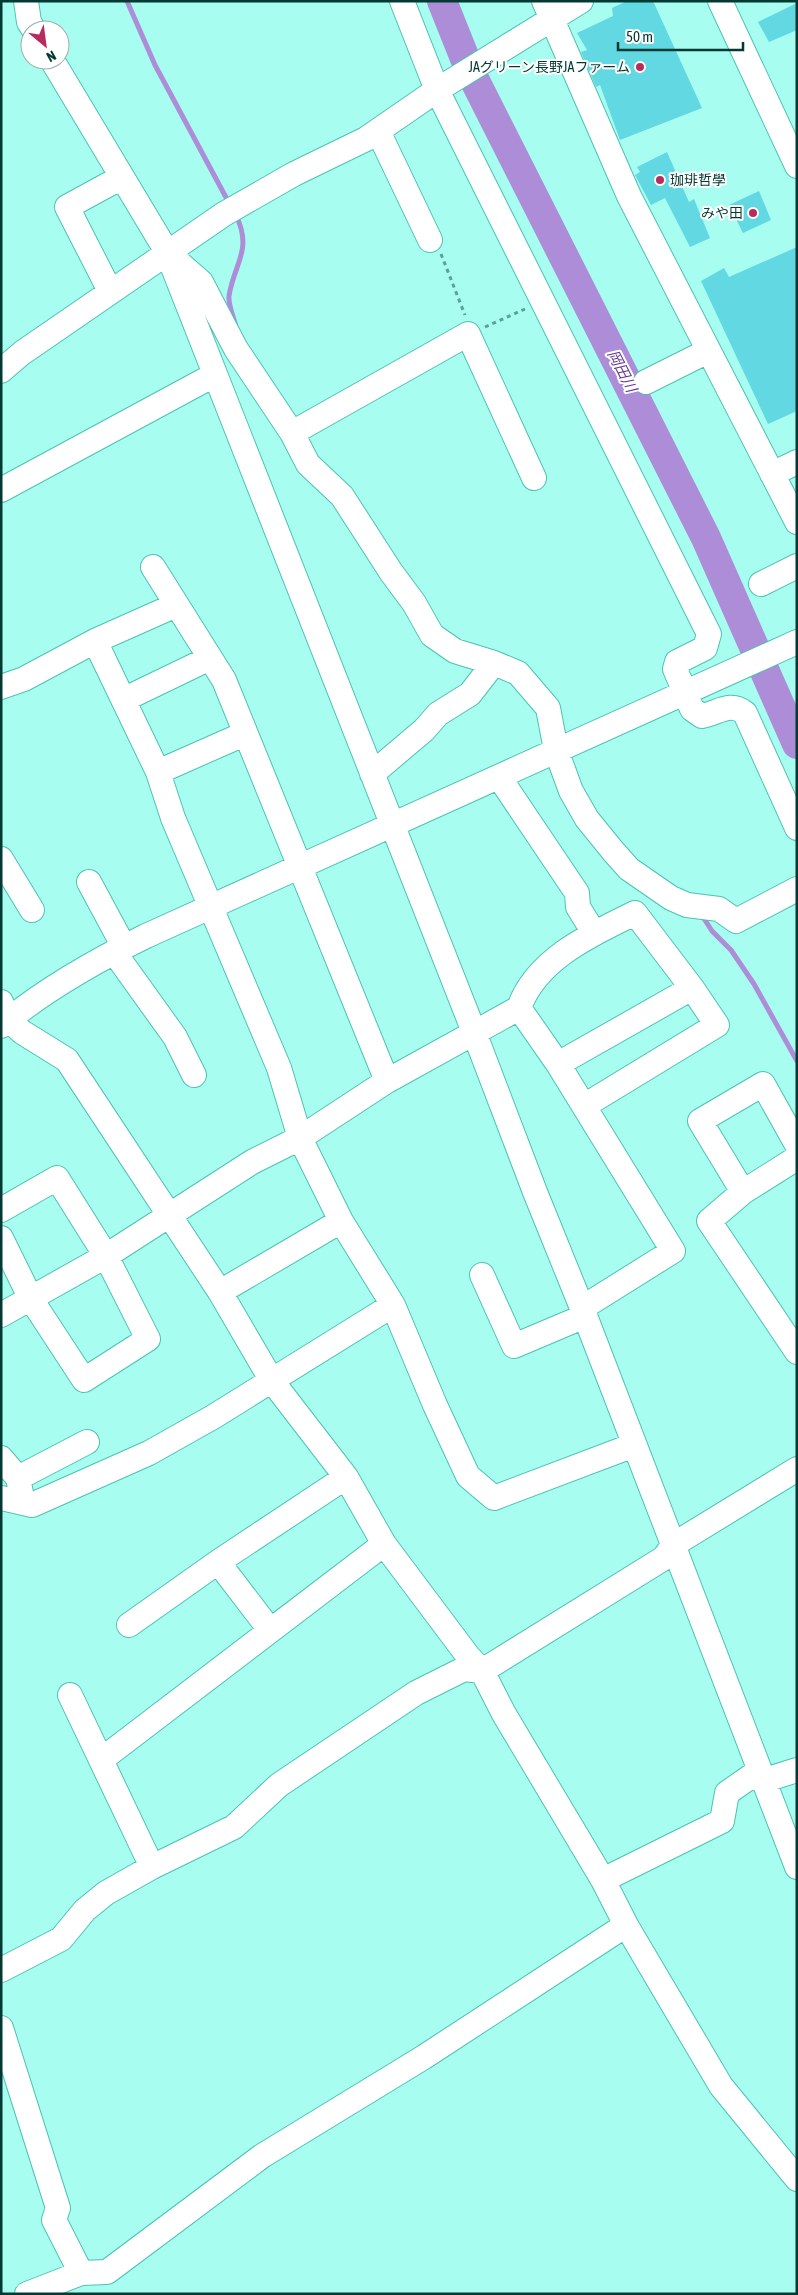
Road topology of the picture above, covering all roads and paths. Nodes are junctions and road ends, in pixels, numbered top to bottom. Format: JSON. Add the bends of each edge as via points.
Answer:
{"nodes":[{"id":1,"x":26,"y":1,"type":"edge"},
{"id":2,"x":402,"y":1,"type":"edge"},
{"id":3,"x":581,"y":1,"type":"edge"},
{"id":4,"x":720,"y":1,"type":"edge"},
{"id":5,"x":547,"y":11,"type":"edge"},
{"id":6,"x":29,"y":20,"type":"edge"},
{"id":7,"x":58,"y":70,"type":"edge"},
{"id":8,"x":440,"y":89,"type":"junction"},
{"id":9,"x":378,"y":131,"type":"junction"},
{"id":10,"x":797,"y":166,"type":"edge"},
{"id":11,"x":122,"y":177,"type":"junction"},
{"id":12,"x":430,"y":240,"type":"joint"},
{"id":13,"x":167,"y":252,"type":"junction"},
{"id":14,"x":110,"y":291,"type":"junction"},
{"id":15,"x":542,"y":302,"type":"junction"},
{"id":16,"x":468,"y":334,"type":"junction"},
{"id":17,"x":708,"y":351,"type":"junction"},
{"id":18,"x":1,"y":371,"type":"edge"},
{"id":19,"x":214,"y":375,"type":"junction"},
{"id":20,"x":646,"y":382,"type":"dead end"},
{"id":21,"x":292,"y":434,"type":"junction"},
{"id":22,"x":797,"y":462,"type":"edge"},
{"id":23,"x":772,"y":474,"type":"junction"},
{"id":24,"x":534,"y":478,"type":"dead end"},
{"id":25,"x":1,"y":490,"type":"edge"},
{"id":26,"x":797,"y":522,"type":"edge"},
{"id":27,"x":152,"y":566,"type":"dead end"},
{"id":28,"x":797,"y":566,"type":"edge"},
{"id":29,"x":761,"y":584,"type":"dead end"},
{"id":30,"x":176,"y":605,"type":"junction"},
{"id":31,"x":95,"y":641,"type":"junction"},
{"id":32,"x":792,"y":643,"type":"edge"},
{"id":33,"x":210,"y":658,"type":"junction"},
{"id":34,"x":494,"y":663,"type":"junction"},
{"id":35,"x":1,"y":687,"type":"edge"},
{"id":36,"x":684,"y":692,"type":"junction"},
{"id":37,"x":125,"y":699,"type":"junction"},
{"id":38,"x":244,"y":734,"type":"junction"},
{"id":39,"x":556,"y":750,"type":"junction"},
{"id":40,"x":158,"y":772,"type":"junction"},
{"id":41,"x":372,"y":774,"type":"junction"},
{"id":42,"x":499,"y":777,"type":"junction"},
{"id":43,"x":392,"y":825,"type":"junction"},
{"id":44,"x":797,"y":828,"type":"edge"},
{"id":45,"x":1,"y":859,"type":"edge"},
{"id":46,"x":300,"y":867,"type":"junction"},
{"id":47,"x":90,"y":882,"type":"dead end"},
{"id":48,"x":797,"y":889,"type":"edge"},
{"id":49,"x":672,"y":898,"type":"junction"},
{"id":50,"x":212,"y":906,"type":"junction"},
{"id":51,"x":32,"y":910,"type":"dead end"},
{"id":52,"x":635,"y":913,"type":"junction"},
{"id":53,"x":594,"y":933,"type":"junction"},
{"id":54,"x":119,"y":949,"type":"junction"},
{"id":55,"x":692,"y":988,"type":"junction"},
{"id":56,"x":519,"y":1008,"type":"junction"},
{"id":57,"x":4,"y":1016,"type":"edge"},
{"id":58,"x":474,"y":1032,"type":"junction"},
{"id":59,"x":558,"y":1064,"type":"junction"},
{"id":60,"x":194,"y":1075,"type":"dead end"},
{"id":61,"x":387,"y":1081,"type":"junction"},
{"id":62,"x":584,"y":1106,"type":"junction"},
{"id":63,"x":300,"y":1138,"type":"junction"},
{"id":64,"x":797,"y":1145,"type":"edge"},
{"id":65,"x":797,"y":1158,"type":"edge"},
{"id":66,"x":743,"y":1192,"type":"junction"},
{"id":67,"x":1,"y":1210,"type":"edge"},
{"id":68,"x":171,"y":1214,"type":"junction"},
{"id":69,"x":341,"y":1221,"type":"junction"},
{"id":70,"x":1,"y":1238,"type":"edge"},
{"id":71,"x":106,"y":1256,"type":"junction"},
{"id":72,"x":482,"y":1275,"type":"dead end"},
{"id":73,"x":220,"y":1292,"type":"junction"},
{"id":74,"x":31,"y":1299,"type":"junction"},
{"id":75,"x":393,"y":1305,"type":"junction"},
{"id":76,"x":584,"y":1312,"type":"junction"},
{"id":77,"x":1,"y":1315,"type":"edge"},
{"id":78,"x":797,"y":1352,"type":"edge"},
{"id":79,"x":272,"y":1380,"type":"junction"},
{"id":80,"x":87,"y":1442,"type":"dead end"},
{"id":81,"x":634,"y":1445,"type":"junction"},
{"id":82,"x":1,"y":1458,"type":"edge"},
{"id":83,"x":797,"y":1470,"type":"edge"},
{"id":84,"x":18,"y":1478,"type":"junction"},
{"id":85,"x":346,"y":1478,"type":"junction"},
{"id":86,"x":12,"y":1500,"type":"edge"},
{"id":87,"x":384,"y":1544,"type":"junction"},
{"id":88,"x":673,"y":1545,"type":"junction"},
{"id":89,"x":218,"y":1562,"type":"junction"},
{"id":90,"x":129,"y":1625,"type":"dead end"},
{"id":91,"x":270,"y":1630,"type":"junction"},
{"id":92,"x":482,"y":1671,"type":"junction"},
{"id":93,"x":70,"y":1695,"type":"dead end"},
{"id":94,"x":101,"y":1760,"type":"junction"},
{"id":95,"x":797,"y":1770,"type":"edge"},
{"id":96,"x":761,"y":1776,"type":"junction"},
{"id":97,"x":152,"y":1867,"type":"junction"},
{"id":98,"x":797,"y":1867,"type":"edge"},
{"id":99,"x":603,"y":1880,"type":"junction"},
{"id":100,"x":626,"y":1924,"type":"junction"},
{"id":101,"x":1,"y":1970,"type":"edge"},
{"id":102,"x":1,"y":2028,"type":"edge"},
{"id":103,"x":797,"y":2178,"type":"edge"},
{"id":104,"x":81,"y":2273,"type":"junction"},
{"id":105,"x":27,"y":2294,"type":"edge"}],
"edges":[{"from":1,"to":6,"type":"street"},
{"from":2,"to":8,"type":"street"},
{"from":3,"to":5,"type":"street"},
{"from":4,"to":10,"type":"street"},
{"from":5,"to":8,"type":"street","via":[[478,67]]},
{"from":5,"to":17,"type":"street","via":[[629,196]]},
{"from":7,"to":11,"type":"street"},
{"from":8,"to":9,"type":"street"},
{"from":8,"to":15,"type":"street"},
{"from":9,"to":12,"type":"street"},
{"from":9,"to":13,"type":"street","via":[[224,214]]},
{"from":11,"to":13,"type":"street"},
{"from":11,"to":14,"type":"street","via":[[66,207]]},
{"from":12,"to":16,"type":"path","via":[[437,244],[466,312],[464,322]]},
{"from":13,"to":14,"type":"street"},
{"from":13,"to":19,"type":"street"},
{"from":13,"to":21,"type":"street","via":[[201,282],[236,349]]},
{"from":14,"to":18,"type":"street"},
{"from":15,"to":16,"type":"path"},
{"from":15,"to":36,"type":"street","via":[[709,634],[705,648],[677,662],[675,669]]},
{"from":16,"to":21,"type":"street"},
{"from":16,"to":24,"type":"street"},
{"from":17,"to":20,"type":"street"},
{"from":17,"to":23,"type":"street"},
{"from":19,"to":25,"type":"street"},
{"from":19,"to":41,"type":"street"},
{"from":21,"to":34,"type":"street","via":[[308,464],[342,496],[362,524],[432,635],[455,651]]},
{"from":22,"to":23,"type":"street"},
{"from":23,"to":26,"type":"street"},
{"from":27,"to":30,"type":"street"},
{"from":28,"to":29,"type":"street"},
{"from":30,"to":31,"type":"street"},
{"from":30,"to":33,"type":"street"},
{"from":31,"to":35,"type":"street","via":[[24,679]]},
{"from":31,"to":37,"type":"street"},
{"from":32,"to":36,"type":"street"},
{"from":33,"to":37,"type":"street"},
{"from":33,"to":38,"type":"street","via":[[224,680]]},
{"from":34,"to":39,"type":"street","via":[[518,673],[548,708]]},
{"from":34,"to":41,"type":"street","via":[[470,694],[438,714]]},
{"from":36,"to":39,"type":"street"},
{"from":36,"to":44,"type":"street","via":[[692,709],[702,716],[730,706],[745,713]]},
{"from":37,"to":40,"type":"street"},
{"from":38,"to":40,"type":"street"},
{"from":38,"to":46,"type":"street"},
{"from":39,"to":42,"type":"street"},
{"from":39,"to":49,"type":"street","via":[[571,791],[587,819],[629,869]]},
{"from":40,"to":50,"type":"street","via":[[173,818]]},
{"from":41,"to":43,"type":"street"},
{"from":42,"to":43,"type":"street"},
{"from":42,"to":53,"type":"street","via":[[577,893],[578,908]]},
{"from":43,"to":46,"type":"street"},
{"from":43,"to":58,"type":"street"},
{"from":45,"to":51,"type":"street"},
{"from":46,"to":50,"type":"street"},
{"from":46,"to":61,"type":"street"},
{"from":47,"to":54,"type":"street"},
{"from":48,"to":49,"type":"street","via":[[736,920],[719,909],[687,905]]},
{"from":49,"to":52,"type":"street"},
{"from":50,"to":54,"type":"street"},
{"from":50,"to":63,"type":"street","via":[[279,1068]]},
{"from":52,"to":53,"type":"street"},
{"from":52,"to":55,"type":"street"},
{"from":53,"to":56,"type":"street","via":[[557,958],[534,979]]},
{"from":54,"to":57,"type":"street"},
{"from":54,"to":60,"type":"street"},
{"from":55,"to":59,"type":"street"},
{"from":55,"to":62,"type":"street","via":[[717,1025]]},
{"from":56,"to":58,"type":"street"},
{"from":56,"to":59,"type":"street"},
{"from":57,"to":68,"type":"street","via":[[36,1042],[67,1060]]},
{"from":58,"to":61,"type":"street"},
{"from":58,"to":76,"type":"street"},
{"from":59,"to":62,"type":"street"},
{"from":61,"to":63,"type":"street"},
{"from":62,"to":76,"type":"street","via":[[673,1251]]},
{"from":63,"to":68,"type":"street","via":[[252,1162]]},
{"from":63,"to":69,"type":"street"},
{"from":64,"to":66,"type":"street","via":[[763,1084],[700,1122]]},
{"from":65,"to":66,"type":"street"},
{"from":66,"to":78,"type":"street","via":[[709,1221]]},
{"from":67,"to":71,"type":"street","via":[[57,1178]]},
{"from":68,"to":71,"type":"street"},
{"from":68,"to":73,"type":"street"},
{"from":69,"to":73,"type":"street"},
{"from":69,"to":75,"type":"street"},
{"from":70,"to":74,"type":"street"},
{"from":71,"to":74,"type":"street"},
{"from":71,"to":74,"type":"street","via":[[148,1339],[84,1380]]},
{"from":72,"to":76,"type":"street","via":[[514,1346]]},
{"from":73,"to":79,"type":"street"},
{"from":74,"to":77,"type":"street"},
{"from":75,"to":79,"type":"street"},
{"from":75,"to":81,"type":"street","via":[[468,1476],[494,1498]]},
{"from":76,"to":81,"type":"street"},
{"from":79,"to":85,"type":"street"},
{"from":79,"to":86,"type":"street","via":[[213,1418],[149,1453],[32,1505]]},
{"from":80,"to":84,"type":"street"},
{"from":81,"to":88,"type":"street"},
{"from":82,"to":84,"type":"street"},
{"from":83,"to":88,"type":"street"},
{"from":84,"to":86,"type":"street"},
{"from":85,"to":87,"type":"street"},
{"from":85,"to":89,"type":"street"},
{"from":87,"to":91,"type":"street"},
{"from":87,"to":92,"type":"street"},
{"from":88,"to":92,"type":"street","via":[[664,1558]]},
{"from":88,"to":96,"type":"street"},
{"from":89,"to":90,"type":"street"},
{"from":89,"to":91,"type":"street"},
{"from":91,"to":94,"type":"street"},
{"from":92,"to":97,"type":"street","via":[[464,1668],[416,1693],[279,1785],[234,1827]]},
{"from":92,"to":99,"type":"street","via":[[504,1714]]},
{"from":93,"to":94,"type":"street"},
{"from":94,"to":97,"type":"street"},
{"from":95,"to":96,"type":"street"},
{"from":96,"to":98,"type":"street"},
{"from":96,"to":99,"type":"street","via":[[727,1793],[722,1821]]},
{"from":97,"to":101,"type":"street","via":[[106,1893],[85,1910],[61,1939]]},
{"from":99,"to":100,"type":"street"},
{"from":100,"to":103,"type":"street","via":[[721,2086]]},
{"from":100,"to":104,"type":"street","via":[[424,2057],[262,2156],[107,2272]]},
{"from":102,"to":104,"type":"street","via":[[58,2208],[54,2220]]},
{"from":104,"to":105,"type":"street"}]}
